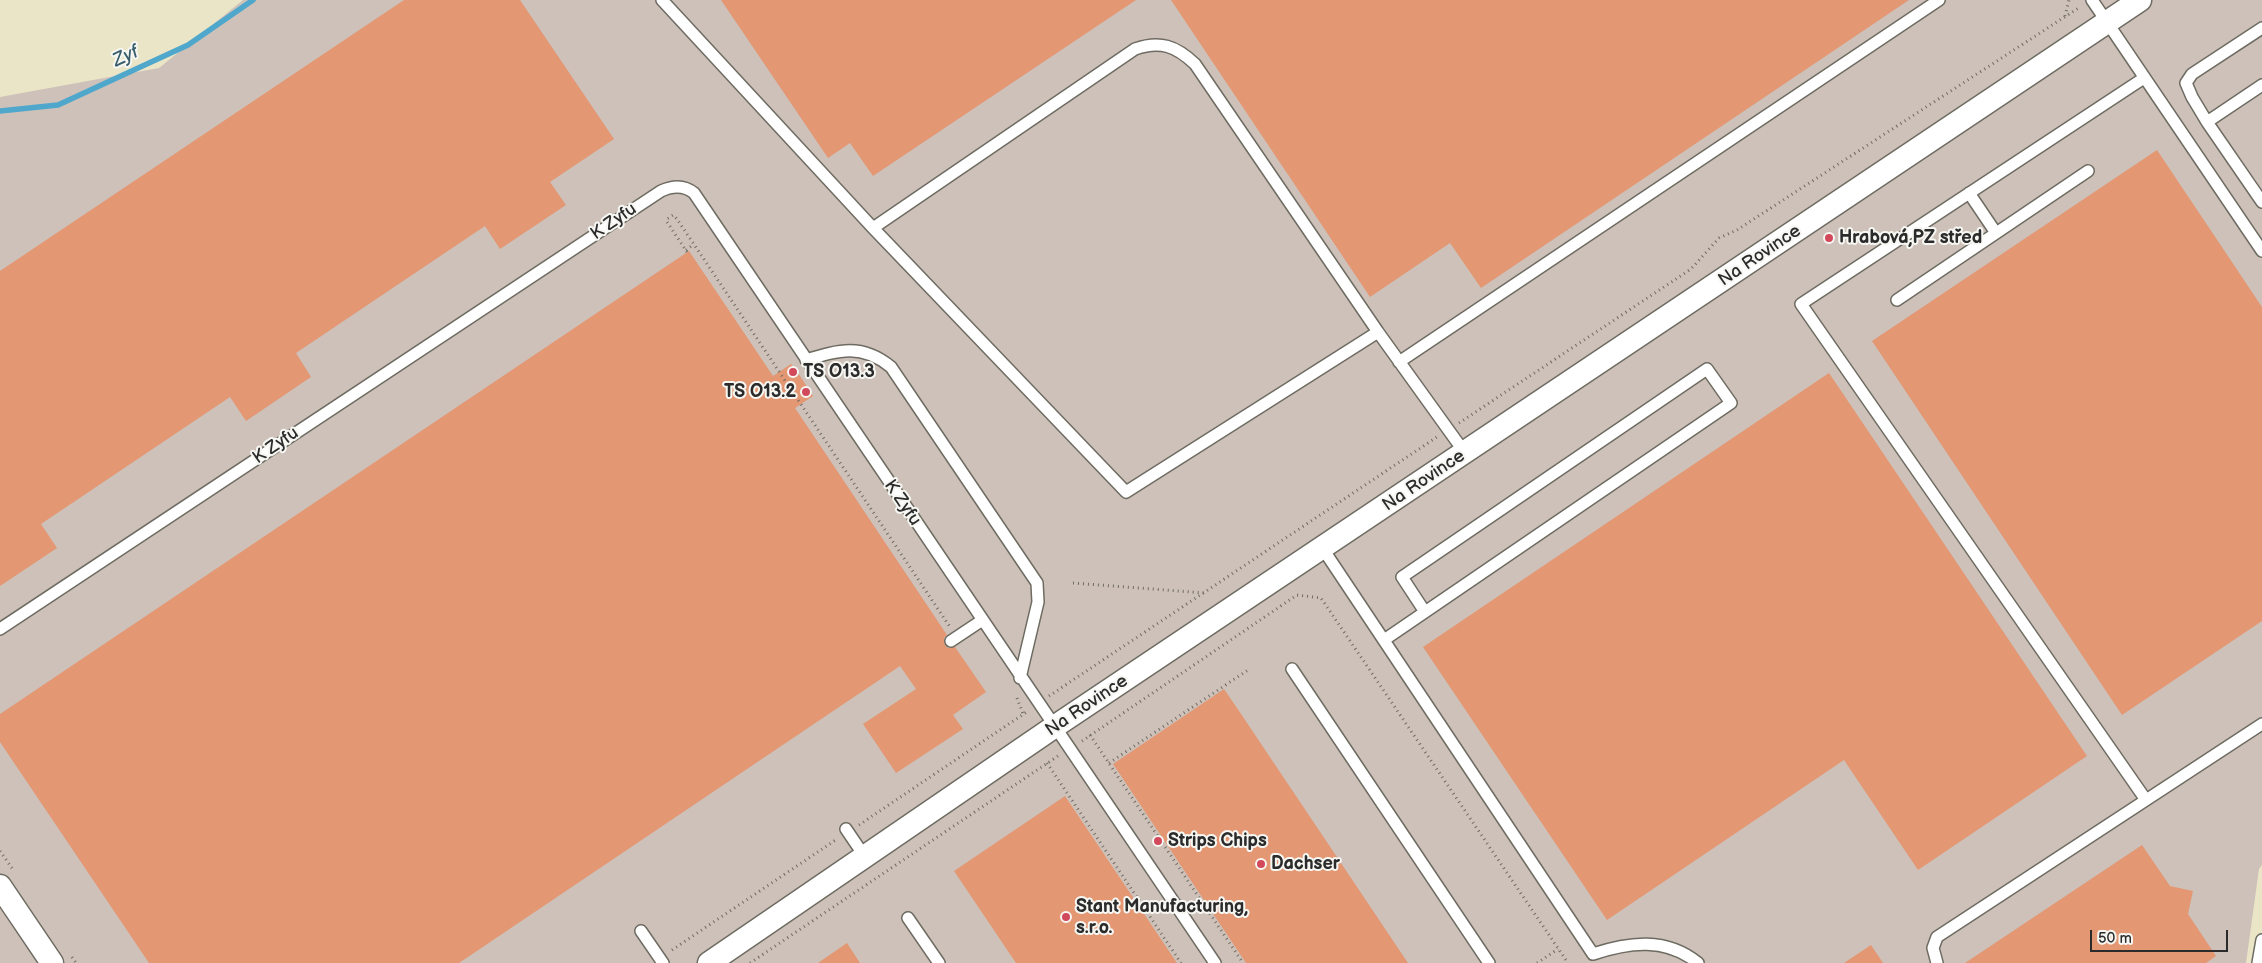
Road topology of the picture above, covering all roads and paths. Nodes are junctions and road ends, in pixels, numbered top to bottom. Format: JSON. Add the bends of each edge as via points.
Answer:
{"nodes":[{"id":1,"x":662,"y":0,"type":"edge"},
{"id":2,"x":1940,"y":0,"type":"edge"},
{"id":3,"x":2069,"y":0,"type":"edge"},
{"id":4,"x":2092,"y":0,"type":"edge"},
{"id":5,"x":2140,"y":0,"type":"edge"},
{"id":6,"x":2064,"y":18,"type":"junction"},
{"id":7,"x":2107,"y":22,"type":"junction"},
{"id":8,"x":2262,"y":28,"type":"edge"},
{"id":9,"x":2144,"y":78,"type":"junction"},
{"id":10,"x":2262,"y":85,"type":"edge"},
{"id":11,"x":2207,"y":122,"type":"junction"},
{"id":12,"x":2088,"y":171,"type":"dead end"},
{"id":13,"x":1969,"y":193,"type":"junction"},
{"id":14,"x":2262,"y":202,"type":"edge"},
{"id":15,"x":873,"y":228,"type":"junction"},
{"id":16,"x":1996,"y":233,"type":"junction"},
{"id":17,"x":694,"y":244,"type":"junction"},
{"id":18,"x":2262,"y":251,"type":"edge"},
{"id":19,"x":1897,"y":300,"type":"dead end"},
{"id":20,"x":1378,"y":332,"type":"junction"},
{"id":21,"x":806,"y":360,"type":"junction"},
{"id":22,"x":1399,"y":362,"type":"junction"},
{"id":23,"x":1448,"y":430,"type":"junction"},
{"id":24,"x":1465,"y":453,"type":"junction"},
{"id":25,"x":1323,"y":549,"type":"junction"},
{"id":26,"x":1073,"y":582,"type":"dead end"},
{"id":27,"x":1206,"y":594,"type":"junction"},
{"id":28,"x":1425,"y":612,"type":"junction"},
{"id":29,"x":981,"y":620,"type":"junction"},
{"id":30,"x":0,"y":629,"type":"edge"},
{"id":31,"x":954,"y":639,"type":"joint"},
{"id":32,"x":1384,"y":640,"type":"junction"},
{"id":33,"x":1248,"y":670,"type":"dead end"},
{"id":34,"x":1292,"y":670,"type":"dead end"},
{"id":35,"x":1020,"y":678,"type":"junction"},
{"id":36,"x":1011,"y":690,"type":"dead end"},
{"id":37,"x":1038,"y":704,"type":"junction"},
{"id":38,"x":1023,"y":714,"type":"junction"},
{"id":39,"x":2262,"y":724,"type":"edge"},
{"id":40,"x":1054,"y":727,"type":"junction"},
{"id":41,"x":1090,"y":735,"type":"junction"},
{"id":42,"x":1069,"y":749,"type":"junction"},
{"id":43,"x":1047,"y":763,"type":"junction"},
{"id":44,"x":1109,"y":763,"type":"junction"},
{"id":45,"x":2146,"y":800,"type":"junction"},
{"id":46,"x":847,"y":830,"type":"junction"},
{"id":47,"x":865,"y":856,"type":"junction"},
{"id":48,"x":0,"y":886,"type":"edge"},
{"id":49,"x":908,"y":918,"type":"dead end"},
{"id":50,"x":641,"y":931,"type":"dead end"},
{"id":51,"x":2262,"y":940,"type":"edge"},
{"id":52,"x":1558,"y":948,"type":"junction"},
{"id":53,"x":1593,"y":954,"type":"junction"},
{"id":54,"x":662,"y":961,"type":"edge"},
{"id":55,"x":52,"y":963,"type":"edge"},
{"id":56,"x":709,"y":963,"type":"edge"},
{"id":57,"x":750,"y":963,"type":"edge"},
{"id":58,"x":938,"y":963,"type":"edge"},
{"id":59,"x":1181,"y":963,"type":"edge"},
{"id":60,"x":1215,"y":963,"type":"edge"},
{"id":61,"x":1243,"y":963,"type":"edge"},
{"id":62,"x":1489,"y":963,"type":"edge"},
{"id":63,"x":1537,"y":963,"type":"edge"},
{"id":64,"x":1568,"y":963,"type":"edge"},
{"id":65,"x":1584,"y":963,"type":"edge"},
{"id":66,"x":1698,"y":963,"type":"edge"},
{"id":67,"x":1937,"y":963,"type":"edge"},
{"id":68,"x":2258,"y":963,"type":"edge"}],
"edges":[{"from":1,"to":15,"type":"lane"},
{"from":2,"to":22,"type":"lane"},
{"from":3,"to":6,"type":"path"},
{"from":4,"to":6,"type":"path"},
{"from":4,"to":7,"type":"lane"},
{"from":5,"to":7,"type":"street","name":"Na Rovince"},
{"from":6,"to":23,"type":"path","via":[[1720,238],[1691,268]]},
{"from":7,"to":9,"type":"lane"},
{"from":7,"to":24,"type":"street","name":"Na Rovince"},
{"from":8,"to":11,"type":"lane","via":[[2188,78],[2188,91]]},
{"from":9,"to":13,"type":"lane"},
{"from":9,"to":18,"type":"lane"},
{"from":10,"to":11,"type":"lane"},
{"from":11,"to":14,"type":"lane"},
{"from":12,"to":16,"type":"lane"},
{"from":13,"to":16,"type":"lane"},
{"from":13,"to":45,"type":"lane","via":[[1801,304]]},
{"from":15,"to":20,"type":"lane","via":[[1126,492]]},
{"from":15,"to":20,"type":"lane","via":[[1135,49],[1161,44],[1174,47],[1195,64]]},
{"from":16,"to":19,"type":"lane"},
{"from":17,"to":17,"type":"path","via":[[675,216],[670,216],[667,222],[686,251]]},
{"from":17,"to":31,"type":"path"},
{"from":20,"to":22,"type":"lane"},
{"from":21,"to":29,"type":"lane","name":"K Zyfu"},
{"from":21,"to":30,"type":"lane","name":"K Zyfu","via":[[694,194],[683,187],[666,189]]},
{"from":21,"to":35,"type":"lane","via":[[845,350],[862,351],[880,357],[891,367],[1037,583],[1038,602]]},
{"from":22,"to":23,"type":"lane"},
{"from":23,"to":24,"type":"lane"},
{"from":23,"to":27,"type":"path"},
{"from":24,"to":25,"type":"street","name":"Na Rovince"},
{"from":25,"to":32,"type":"lane"},
{"from":25,"to":40,"type":"street","name":"Na Rovince"},
{"from":26,"to":27,"type":"path"},
{"from":27,"to":37,"type":"path"},
{"from":28,"to":28,"type":"lane","via":[[1731,403],[1707,369],[1402,577]]},
{"from":28,"to":32,"type":"lane"},
{"from":29,"to":31,"type":"lane"},
{"from":29,"to":35,"type":"lane","name":"K Zyfu"},
{"from":32,"to":53,"type":"lane"},
{"from":33,"to":44,"type":"path"},
{"from":34,"to":62,"type":"lane"},
{"from":35,"to":37,"type":"lane","name":"K Zyfu"},
{"from":36,"to":38,"type":"path"},
{"from":37,"to":38,"type":"path"},
{"from":37,"to":40,"type":"lane","name":"K Zyfu"},
{"from":38,"to":46,"type":"path"},
{"from":39,"to":45,"type":"lane"},
{"from":40,"to":42,"type":"lane","name":"K Zyfu"},
{"from":40,"to":47,"type":"street","name":"Na Rovince"},
{"from":41,"to":42,"type":"path"},
{"from":41,"to":44,"type":"path"},
{"from":41,"to":52,"type":"path","via":[[1297,595],[1322,598]]},
{"from":42,"to":43,"type":"path"},
{"from":42,"to":60,"type":"lane","name":"K Zyfu"},
{"from":43,"to":57,"type":"path"},
{"from":43,"to":59,"type":"path"},
{"from":44,"to":61,"type":"path"},
{"from":45,"to":67,"type":"lane","via":[[1937,937],[1933,948]]},
{"from":46,"to":47,"type":"lane"},
{"from":46,"to":54,"type":"path"},
{"from":47,"to":56,"type":"street","name":"Na Rovince"},
{"from":48,"to":55,"type":"street"},
{"from":49,"to":58,"type":"lane"},
{"from":50,"to":54,"type":"lane"},
{"from":51,"to":68,"type":"lane"},
{"from":52,"to":63,"type":"path"},
{"from":52,"to":64,"type":"path"},
{"from":53,"to":65,"type":"lane"},
{"from":53,"to":66,"type":"lane","via":[[1618,946],[1661,944],[1680,950]]}]}
